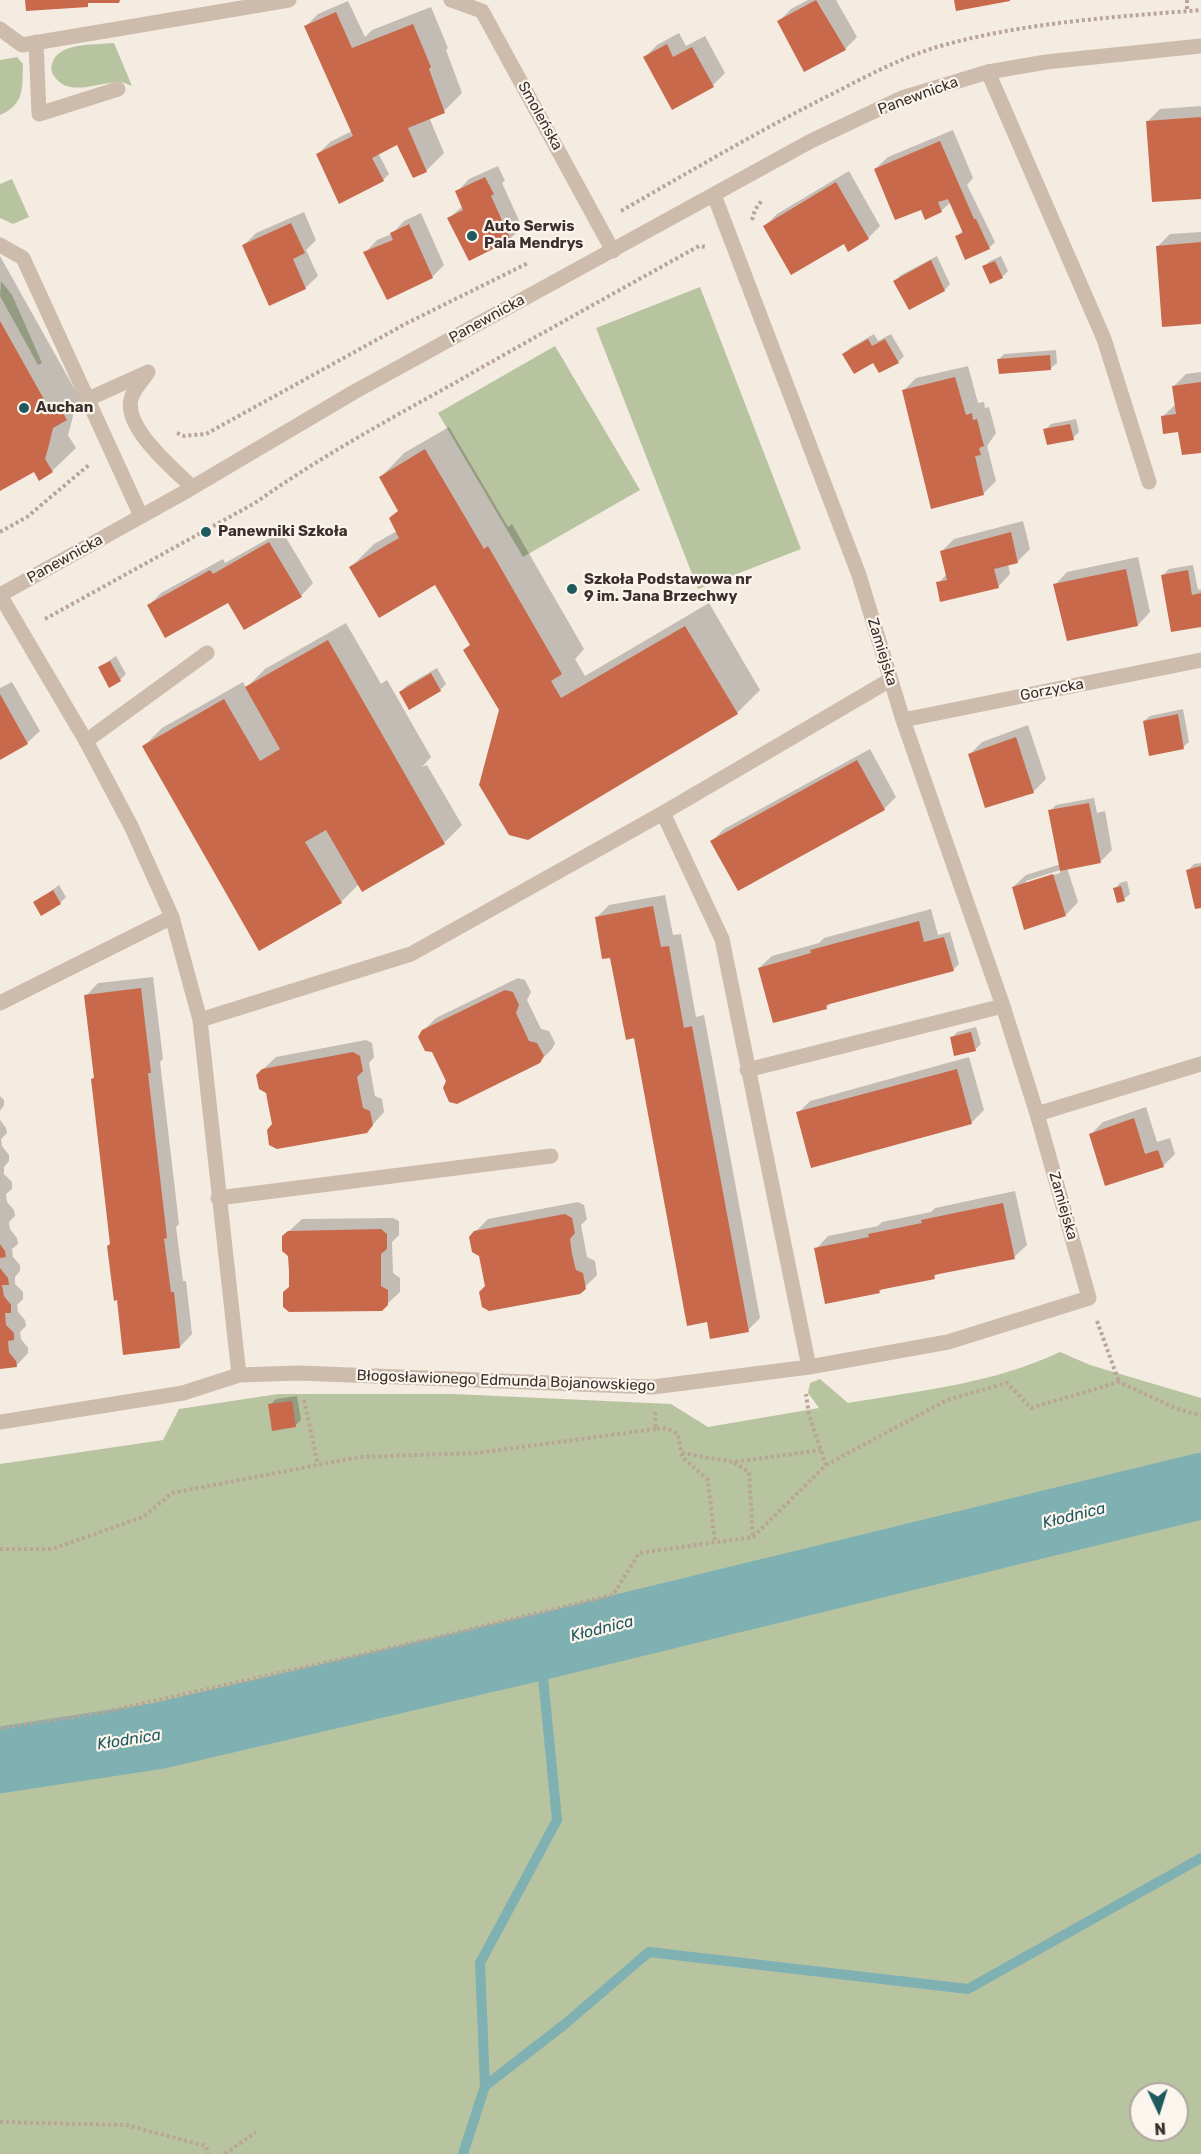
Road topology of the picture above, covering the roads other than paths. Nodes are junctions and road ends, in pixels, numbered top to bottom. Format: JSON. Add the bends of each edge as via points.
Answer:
{"nodes":[{"id":1,"x":289,"y":0,"type":"edge"},
{"id":2,"x":451,"y":0,"type":"edge"},
{"id":3,"x":0,"y":29,"type":"edge"},
{"id":4,"x":36,"y":42,"type":"junction"},
{"id":5,"x":1201,"y":46,"type":"edge"},
{"id":6,"x":988,"y":72,"type":"junction"},
{"id":7,"x":118,"y":90,"type":"dead end"},
{"id":8,"x":714,"y":195,"type":"junction"},
{"id":9,"x":0,"y":245,"type":"edge"},
{"id":10,"x":613,"y":251,"type":"junction"},
{"id":11,"x":88,"y":399,"type":"junction"},
{"id":12,"x":1149,"y":482,"type":"dead end"},
{"id":13,"x":192,"y":487,"type":"junction"},
{"id":14,"x":141,"y":516,"type":"junction"},
{"id":15,"x":0,"y":595,"type":"edge"},
{"id":16,"x":207,"y":653,"type":"dead end"},
{"id":17,"x":1201,"y":660,"type":"edge"},
{"id":18,"x":890,"y":680,"type":"junction"},
{"id":19,"x":903,"y":720,"type":"junction"},
{"id":20,"x":86,"y":741,"type":"junction"},
{"id":21,"x":663,"y":813,"type":"junction"},
{"id":22,"x":172,"y":916,"type":"junction"},
{"id":23,"x":0,"y":1003,"type":"edge"},
{"id":24,"x":1003,"y":1006,"type":"junction"},
{"id":25,"x":200,"y":1020,"type":"junction"},
{"id":26,"x":1201,"y":1065,"type":"edge"},
{"id":27,"x":747,"y":1070,"type":"junction"},
{"id":28,"x":1037,"y":1114,"type":"junction"},
{"id":29,"x":551,"y":1156,"type":"dead end"},
{"id":30,"x":218,"y":1198,"type":"junction"},
{"id":31,"x":1089,"y":1298,"type":"joint"},
{"id":32,"x":806,"y":1367,"type":"junction"},
{"id":33,"x":239,"y":1375,"type":"junction"},
{"id":34,"x":0,"y":1422,"type":"edge"}],
"edges":[{"from":1,"to":4,"type":"street"},
{"from":2,"to":10,"type":"street","name":"Smoleńska","via":[[482,11]]},
{"from":3,"to":4,"type":"street","via":[[22,45]]},
{"from":4,"to":7,"type":"street","via":[[39,114]]},
{"from":5,"to":6,"type":"street","name":"Panewnicka"},
{"from":6,"to":8,"type":"street","name":"Panewnicka","via":[[902,98],[811,141]]},
{"from":6,"to":12,"type":"street","via":[[1104,339]]},
{"from":8,"to":10,"type":"street","name":"Panewnicka"},
{"from":8,"to":18,"type":"street","name":"Zamiejska","via":[[859,575]]},
{"from":9,"to":11,"type":"street","via":[[23,258]]},
{"from":10,"to":13,"type":"street","name":"Panewnicka","via":[[354,392]]},
{"from":11,"to":13,"type":"street","via":[[148,372],[131,398],[131,417],[140,433]]},
{"from":11,"to":14,"type":"street"},
{"from":13,"to":14,"type":"street","name":"Panewnicka"},
{"from":14,"to":15,"type":"street","name":"Panewnicka"},
{"from":15,"to":20,"type":"street"},
{"from":16,"to":20,"type":"street"},
{"from":17,"to":19,"type":"street","name":"Gorzycka"},
{"from":18,"to":19,"type":"street","name":"Zamiejska"},
{"from":18,"to":21,"type":"street"},
{"from":19,"to":24,"type":"street","name":"Zamiejska"},
{"from":20,"to":22,"type":"street"},
{"from":21,"to":25,"type":"street","via":[[411,954]]},
{"from":21,"to":27,"type":"street","via":[[722,939]]},
{"from":22,"to":23,"type":"street"},
{"from":22,"to":25,"type":"street"},
{"from":24,"to":27,"type":"street"},
{"from":24,"to":28,"type":"street","name":"Zamiejska"},
{"from":25,"to":30,"type":"street"},
{"from":26,"to":28,"type":"street"},
{"from":27,"to":32,"type":"street"},
{"from":28,"to":31,"type":"street","name":"Zamiejska"},
{"from":29,"to":30,"type":"street"},
{"from":30,"to":33,"type":"street"},
{"from":31,"to":32,"type":"street","name":"Błogosławionego Edmunda Bojanowskiego","via":[[948,1342]]},
{"from":32,"to":33,"type":"street","name":"Błogosławionego Edmunda Bojanowskiego","via":[[653,1387],[299,1373]]},
{"from":33,"to":34,"type":"street","name":"Błogosławionego Edmunda Bojanowskiego","via":[[183,1394]]}]}
